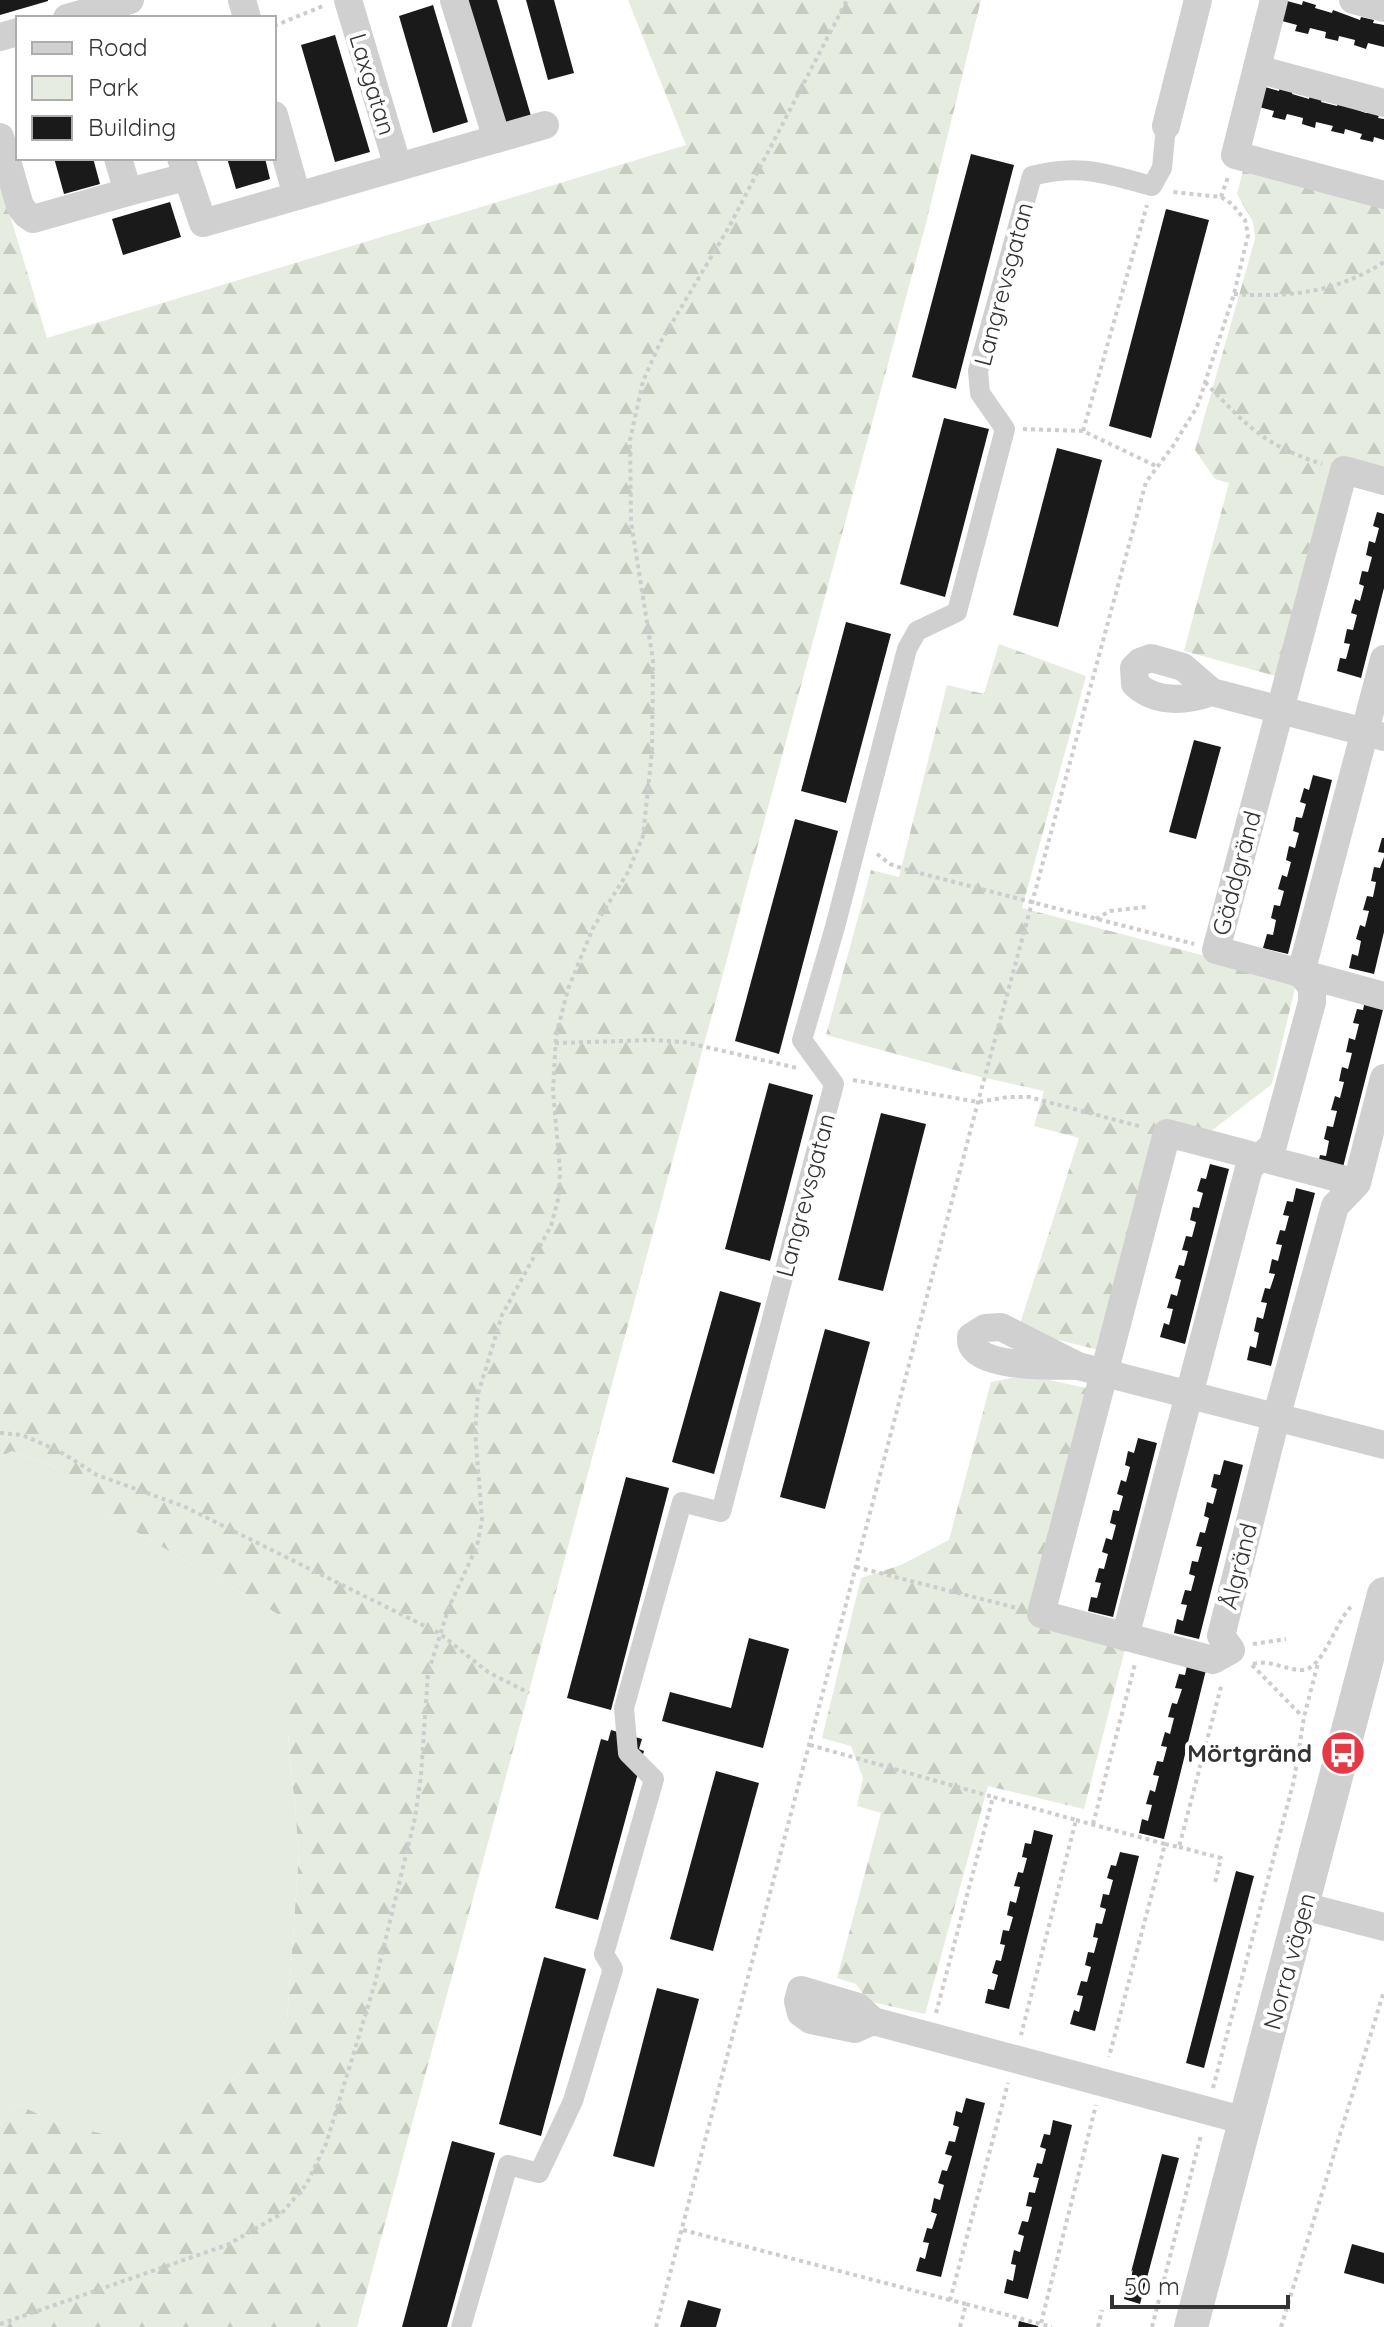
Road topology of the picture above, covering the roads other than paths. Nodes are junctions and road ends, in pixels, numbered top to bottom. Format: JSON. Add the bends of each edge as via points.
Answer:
{"nodes":[{"id":1,"x":133,"y":0,"type":"edge"},
{"id":2,"x":454,"y":0,"type":"edge"},
{"id":3,"x":1198,"y":0,"type":"edge"},
{"id":4,"x":1274,"y":0,"type":"edge"},
{"id":5,"x":1353,"y":0,"type":"edge"},
{"id":6,"x":337,"y":2,"type":"edge"},
{"id":7,"x":1384,"y":8,"type":"edge"},
{"id":8,"x":76,"y":16,"type":"edge"},
{"id":9,"x":1257,"y":69,"type":"junction"},
{"id":10,"x":1384,"y":103,"type":"edge"},
{"id":11,"x":276,"y":122,"type":"edge"},
{"id":12,"x":545,"y":125,"type":"dead end"},
{"id":13,"x":1166,"y":126,"type":"joint"},
{"id":14,"x":0,"y":137,"type":"edge"},
{"id":15,"x":497,"y":139,"type":"junction"},
{"id":16,"x":119,"y":160,"type":"edge"},
{"id":17,"x":184,"y":167,"type":"edge"},
{"id":18,"x":398,"y":167,"type":"junction"},
{"id":19,"x":128,"y":192,"type":"junction"},
{"id":20,"x":1384,"y":195,"type":"edge"},
{"id":21,"x":297,"y":196,"type":"junction"},
{"id":22,"x":1384,"y":481,"type":"edge"},
{"id":23,"x":1384,"y":659,"type":"edge"},
{"id":24,"x":1212,"y":692,"type":"dead end"},
{"id":25,"x":1281,"y":710,"type":"junction"},
{"id":26,"x":1374,"y":735,"type":"edge"},
{"id":27,"x":1301,"y":973,"type":"junction"},
{"id":28,"x":1384,"y":996,"type":"edge"},
{"id":29,"x":1384,"y":1078,"type":"edge"},
{"id":30,"x":1261,"y":1159,"type":"junction"},
{"id":31,"x":1357,"y":1183,"type":"junction"},
{"id":32,"x":1091,"y":1369,"type":"junction"},
{"id":33,"x":1190,"y":1395,"type":"junction"},
{"id":34,"x":1276,"y":1418,"type":"junction"},
{"id":35,"x":1384,"y":1445,"type":"edge"},
{"id":36,"x":1384,"y":1594,"type":"edge"},
{"id":37,"x":1133,"y":1639,"type":"junction"},
{"id":38,"x":1303,"y":1906,"type":"junction"},
{"id":39,"x":1384,"y":1927,"type":"edge"},
{"id":40,"x":873,"y":2021,"type":"dead end"},
{"id":41,"x":1246,"y":2121,"type":"junction"},
{"id":42,"x":461,"y":2327,"type":"edge"},
{"id":43,"x":1191,"y":2327,"type":"edge"}],
"edges":[{"from":1,"to":8,"type":"street"},
{"from":2,"to":15,"type":"street"},
{"from":3,"to":13,"type":"street"},
{"from":4,"to":9,"type":"street"},
{"from":5,"to":7,"type":"street"},
{"from":6,"to":18,"type":"street","name":"Laxgatan"},
{"from":9,"to":10,"type":"street"},
{"from":9,"to":20,"type":"street","via":[[1235,155]]},
{"from":11,"to":21,"type":"street"},
{"from":12,"to":15,"type":"street","name":"Laxgatan"},
{"from":13,"to":42,"type":"street","name":"Langrevsgatan","via":[[1162,168],[1152,186],[1081,168],[1032,176],[978,371],[980,393],[1005,429],[957,612],[917,631],[907,649],[802,1040],[834,1084],[721,1512],[682,1502],[624,1708],[628,1753],[654,1779],[604,1954],[613,1969],[573,2101],[539,2173],[508,2165]]},
{"from":14,"to":19,"type":"street","name":"Laxgatan","via":[[20,206],[33,219]]},
{"from":15,"to":18,"type":"street","name":"Laxgatan"},
{"from":16,"to":19,"type":"street"},
{"from":17,"to":19,"type":"street","name":"Laxgatan"},
{"from":17,"to":21,"type":"street","name":"Laxgatan","via":[[203,223]]},
{"from":18,"to":21,"type":"street","name":"Laxgatan"},
{"from":22,"to":25,"type":"street","name":"Gäddgränd","via":[[1344,470]]},
{"from":23,"to":26,"type":"street"},
{"from":24,"to":25,"type":"street"},
{"from":25,"to":26,"type":"street"},
{"from":25,"to":27,"type":"street","name":"Gäddgränd","via":[[1216,950]]},
{"from":26,"to":27,"type":"street"},
{"from":27,"to":28,"type":"street","name":"Gäddgränd"},
{"from":27,"to":30,"type":"street","via":[[1312,987],[1312,1002],[1273,1145]]},
{"from":29,"to":31,"type":"street"},
{"from":30,"to":31,"type":"street"},
{"from":30,"to":32,"type":"street","via":[[1167,1133]]},
{"from":30,"to":33,"type":"street","via":[[1249,1168]]},
{"from":31,"to":34,"type":"street","name":"Ålgränd","via":[[1335,1206]]},
{"from":32,"to":33,"type":"street"},
{"from":32,"to":37,"type":"street","via":[[1041,1614]]},
{"from":33,"to":34,"type":"street"},
{"from":33,"to":37,"type":"street"},
{"from":34,"to":35,"type":"street"},
{"from":34,"to":37,"type":"street","name":"Ålgränd","via":[[1221,1636],[1241,1657],[1213,1660]]},
{"from":36,"to":38,"type":"street","name":"Norra vägen"},
{"from":38,"to":39,"type":"street"},
{"from":38,"to":41,"type":"street","name":"Norra vägen"},
{"from":40,"to":41,"type":"street"},
{"from":41,"to":43,"type":"street","name":"Norra vägen"}]}
